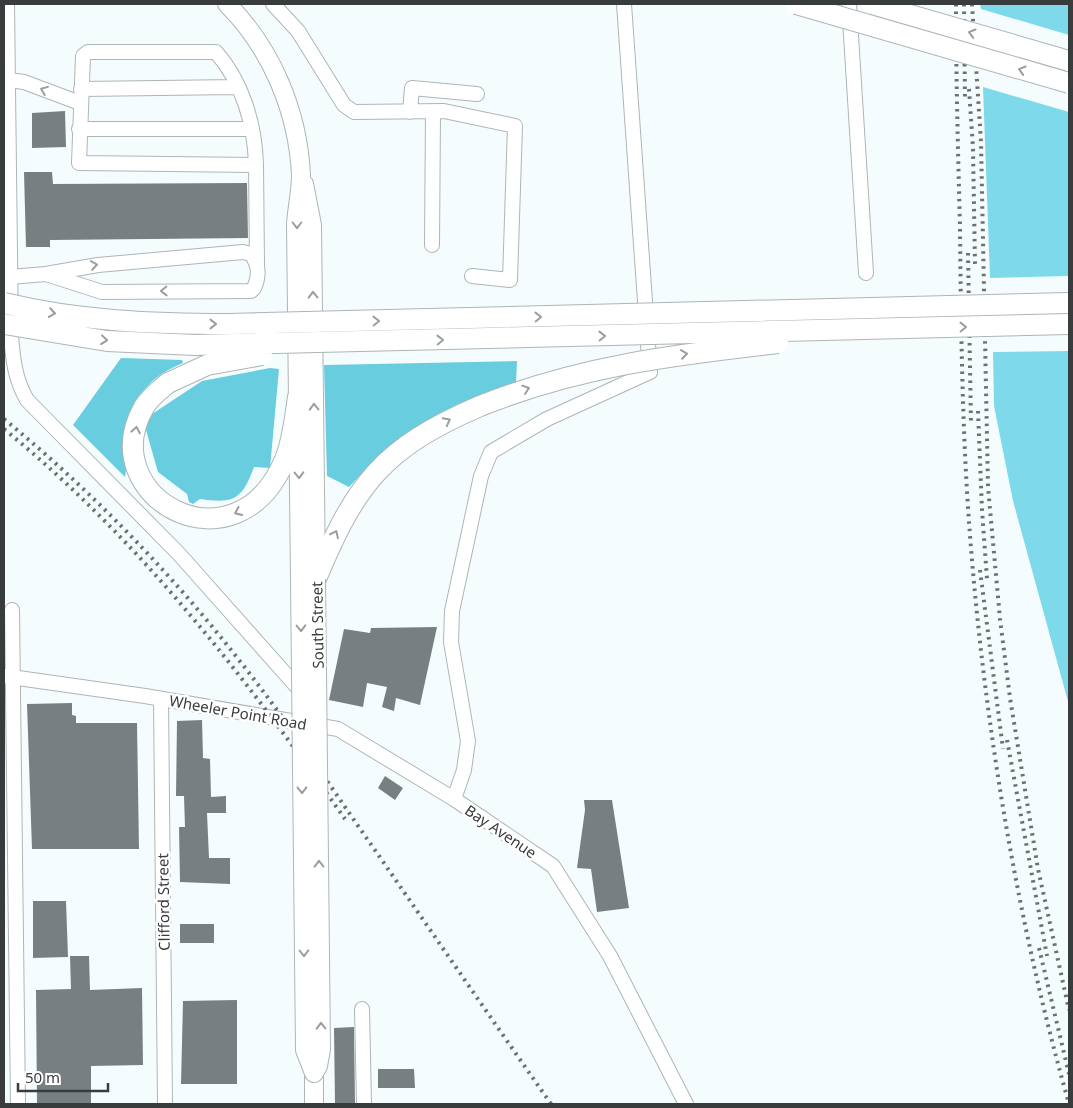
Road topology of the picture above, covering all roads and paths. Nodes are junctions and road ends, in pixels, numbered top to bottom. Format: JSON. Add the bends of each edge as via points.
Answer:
{"nodes":[{"id":1,"x":7,"y":4,"type":"edge"},
{"id":2,"x":228,"y":4,"type":"edge"},
{"id":3,"x":273,"y":4,"type":"edge"},
{"id":4,"x":624,"y":4,"type":"edge"},
{"id":5,"x":796,"y":4,"type":"edge"},
{"id":6,"x":849,"y":4,"type":"edge"},
{"id":7,"x":872,"y":4,"type":"edge"},
{"id":8,"x":6,"y":39,"type":"edge"},
{"id":9,"x":1069,"y":61,"type":"edge"},
{"id":10,"x":8,"y":80,"type":"junction"},
{"id":11,"x":1069,"y":83,"type":"edge"},
{"id":12,"x":237,"y":86,"type":"junction"},
{"id":13,"x":477,"y":94,"type":"dead end"},
{"id":14,"x":80,"y":96,"type":"junction"},
{"id":15,"x":410,"y":112,"type":"junction"},
{"id":16,"x":433,"y":112,"type":"junction"},
{"id":17,"x":79,"y":128,"type":"junction"},
{"id":18,"x":252,"y":129,"type":"junction"},
{"id":19,"x":256,"y":165,"type":"junction"},
{"id":20,"x":301,"y":177,"type":"junction"},
{"id":21,"x":432,"y":245,"type":"dead end"},
{"id":22,"x":257,"y":265,"type":"junction"},
{"id":23,"x":866,"y":273,"type":"dead end"},
{"id":24,"x":46,"y":274,"type":"junction"},
{"id":25,"x":472,"y":276,"type":"dead end"},
{"id":26,"x":10,"y":277,"type":"junction"},
{"id":27,"x":4,"y":303,"type":"edge"},
{"id":28,"x":1069,"y":303,"type":"edge"},
{"id":29,"x":1069,"y":324,"type":"edge"},
{"id":30,"x":914,"y":328,"type":"junction"},
{"id":31,"x":6,"y":332,"type":"edge"},
{"id":32,"x":391,"y":341,"type":"junction"},
{"id":33,"x":298,"y":397,"type":"junction"},
{"id":34,"x":308,"y":579,"type":"junction"},
{"id":35,"x":12,"y":610,"type":"dead end"},
{"id":36,"x":9,"y":677,"type":"edge"},
{"id":37,"x":161,"y":699,"type":"junction"},
{"id":38,"x":338,"y":729,"type":"junction"},
{"id":39,"x":454,"y":799,"type":"junction"},
{"id":40,"x":362,"y":1009,"type":"dead end"},
{"id":41,"x":18,"y":1104,"type":"edge"},
{"id":42,"x":165,"y":1104,"type":"edge"},
{"id":43,"x":314,"y":1104,"type":"edge"},
{"id":44,"x":364,"y":1104,"type":"edge"},
{"id":45,"x":686,"y":1104,"type":"edge"}],
"edges":[{"from":1,"to":8,"type":"street"},
{"from":2,"to":20,"type":"main road","name":"South Street","via":[[278,77],[292,121]]},
{"from":3,"to":15,"type":"street","via":[[298,31],[344,105],[354,112]]},
{"from":4,"to":39,"type":"street","name":"Bay Avenue","via":[[650,372],[547,418],[491,452],[481,476],[452,611],[451,642],[468,741],[464,770]]},
{"from":11,"to":5,"type":"highway","one_way":true,"bridge":true},
{"from":6,"to":23,"type":"street"},
{"from":9,"to":7,"type":"highway","one_way":true,"bridge":true},
{"from":8,"to":10,"type":"street"},
{"from":14,"to":10,"type":"street","one_way":true},
{"from":10,"to":26,"type":"street"},
{"from":12,"to":14,"type":"street"},
{"from":12,"to":14,"type":"street","via":[[216,52],[88,52],[82,56]]},
{"from":12,"to":18,"type":"street"},
{"from":13,"to":15,"type":"street","via":[[412,88]]},
{"from":14,"to":17,"type":"street"},
{"from":15,"to":16,"type":"street"},
{"from":16,"to":21,"type":"street"},
{"from":16,"to":25,"type":"street","via":[[444,111],[515,126],[510,280]]},
{"from":17,"to":18,"type":"street"},
{"from":17,"to":19,"type":"street","via":[[79,163]]},
{"from":18,"to":19,"type":"street"},
{"from":19,"to":22,"type":"street"},
{"from":20,"to":33,"type":"main road","name":"South Street","one_way":true,"via":[[296,224]]},
{"from":34,"to":20,"type":"main road","name":"South Street","one_way":true,"via":[[312,225]]},
{"from":24,"to":22,"type":"street","one_way":true,"via":[[98,264],[243,252],[251,254]]},
{"from":22,"to":24,"type":"street","one_way":true,"via":[[259,274],[251,291],[102,292]]},
{"from":24,"to":26,"type":"street"},
{"from":26,"to":31,"type":"street"},
{"from":27,"to":28,"type":"highway","one_way":true,"bridge":true,"via":[[98,319],[229,324]]},
{"from":30,"to":29,"type":"highway","one_way":true,"bridge":true},
{"from":32,"to":30,"type":"highway","one_way":true,"bridge":true},
{"from":34,"to":30,"type":"highway","one_way":true,"bridge":true,"via":[[370,478],[407,445],[480,406],[554,379],[629,362]]},
{"from":31,"to":32,"type":"highway","one_way":true,"bridge":true,"via":[[151,344]]},
{"from":31,"to":38,"type":"street","via":[[18,384],[27,400],[180,554],[296,688]]},
{"from":33,"to":32,"type":"highway","one_way":true,"bridge":true,"via":[[287,456],[265,492],[241,512],[209,520],[178,514],[143,480],[136,461],[136,424],[145,406],[168,383],[194,370],[229,360]]},
{"from":33,"to":34,"type":"main road","name":"South Street","one_way":true},
{"from":34,"to":43,"type":"main road","name":"South Street","bridge":true,"via":[[321,1049],[314,1073]]},
{"from":35,"to":36,"type":"street"},
{"from":36,"to":37,"type":"street","name":"Wheeler Point Road"},
{"from":36,"to":41,"type":"street"},
{"from":37,"to":38,"type":"street","name":"Wheeler Point Road"},
{"from":37,"to":42,"type":"street","name":"Clifford Street"},
{"from":38,"to":39,"type":"street","name":"Wheeler Point Road"},
{"from":39,"to":45,"type":"street","name":"Bay Avenue","via":[[553,866],[610,956]]},
{"from":40,"to":44,"type":"street"}]}
